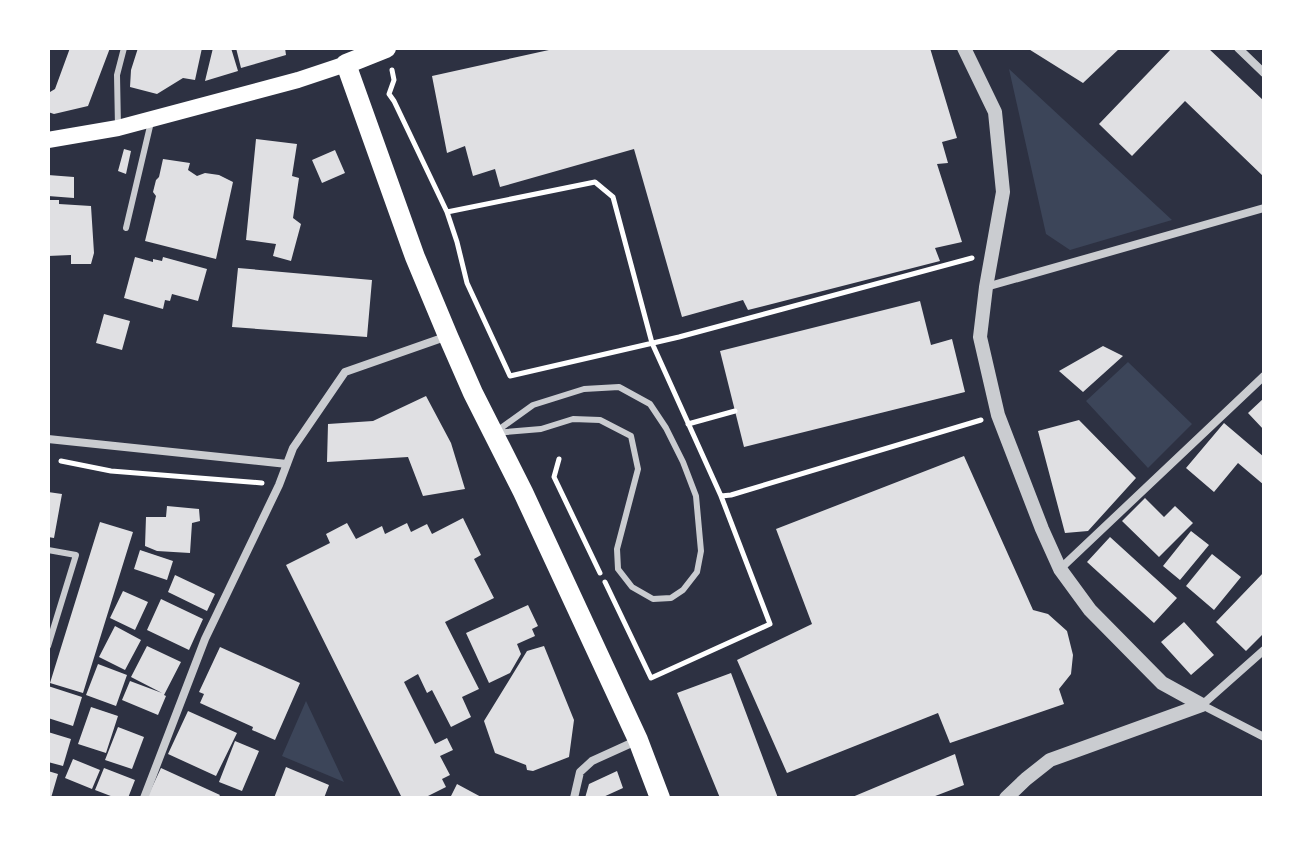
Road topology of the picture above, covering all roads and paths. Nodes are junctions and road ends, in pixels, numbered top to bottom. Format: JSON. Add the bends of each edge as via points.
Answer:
{"nodes":[{"id":1,"x":124,"y":48,"type":"edge"},
{"id":2,"x":386,"y":48,"type":"edge"},
{"id":3,"x":964,"y":48,"type":"edge"},
{"id":4,"x":1238,"y":48,"type":"edge"},
{"id":5,"x":344,"y":56,"type":"edge"},
{"id":6,"x":1264,"y":73,"type":"edge"},
{"id":7,"x":152,"y":119,"type":"junction"},
{"id":8,"x":118,"y":128,"type":"junction"},
{"id":9,"x":48,"y":140,"type":"edge"},
{"id":10,"x":1264,"y":208,"type":"edge"},
{"id":11,"x":447,"y":212,"type":"junction"},
{"id":12,"x":126,"y":228,"type":"dead end"},
{"id":13,"x":993,"y":253,"type":"junction"},
{"id":14,"x":986,"y":287,"type":"junction"},
{"id":15,"x":448,"y":336,"type":"junction"},
{"id":16,"x":652,"y":343,"type":"junction"},
{"id":17,"x":1264,"y":376,"type":"edge"},
{"id":18,"x":735,"y":411,"type":"dead end"},
{"id":19,"x":998,"y":415,"type":"junction"},
{"id":20,"x":688,"y":424,"type":"junction"},
{"id":21,"x":494,"y":433,"type":"junction"},
{"id":22,"x":48,"y":439,"type":"edge"},
{"id":23,"x":48,"y":458,"type":"edge"},
{"id":24,"x":559,"y":459,"type":"dead end"},
{"id":25,"x":287,"y":464,"type":"junction"},
{"id":26,"x":279,"y":485,"type":"junction"},
{"id":27,"x":721,"y":496,"type":"junction"},
{"id":28,"x":48,"y":550,"type":"edge"},
{"id":29,"x":1060,"y":569,"type":"junction"},
{"id":30,"x":48,"y":646,"type":"edge"},
{"id":31,"x":1264,"y":650,"type":"edge"},
{"id":32,"x":1202,"y":705,"type":"junction"},
{"id":33,"x":1264,"y":737,"type":"edge"},
{"id":34,"x":638,"y":740,"type":"junction"},
{"id":35,"x":144,"y":798,"type":"edge"},
{"id":36,"x":574,"y":798,"type":"edge"},
{"id":37,"x":660,"y":798,"type":"edge"},
{"id":38,"x":1006,"y":798,"type":"edge"}],
"edges":[{"from":1,"to":8,"type":"lane","via":[[117,75]]},
{"from":2,"to":5,"type":"main road"},
{"from":2,"to":11,"type":"path","via":[[394,80],[389,94]]},
{"from":3,"to":13,"type":"street","via":[[995,112],[1003,192]]},
{"from":4,"to":6,"type":"street"},
{"from":5,"to":7,"type":"main road","via":[[298,80]]},
{"from":5,"to":15,"type":"main road"},
{"from":7,"to":8,"type":"main road"},
{"from":7,"to":12,"type":"lane"},
{"from":8,"to":9,"type":"main road"},
{"from":10,"to":14,"type":"street"},
{"from":11,"to":16,"type":"path","via":[[467,283],[510,376]]},
{"from":11,"to":16,"type":"path","via":[[595,182],[613,197]]},
{"from":13,"to":14,"type":"street"},
{"from":13,"to":16,"type":"path"},
{"from":14,"to":19,"type":"street","via":[[980,337]]},
{"from":15,"to":21,"type":"main road"},
{"from":15,"to":25,"type":"street","via":[[345,372]]},
{"from":16,"to":20,"type":"path"},
{"from":17,"to":29,"type":"street"},
{"from":18,"to":20,"type":"path"},
{"from":19,"to":27,"type":"path"},
{"from":19,"to":29,"type":"street"},
{"from":20,"to":27,"type":"path"},
{"from":21,"to":21,"type":"lane","via":[[533,405],[584,389],[619,387],[650,404],[696,496],[701,551],[697,572],[671,598],[653,599],[632,587],[618,569],[617,549],[638,469],[631,436],[600,420],[573,419],[541,429]]},
{"from":21,"to":34,"type":"main road"},
{"from":22,"to":25,"type":"street"},
{"from":23,"to":26,"type":"path","via":[[111,471]]},
{"from":24,"to":27,"type":"path","via":[[554,477],[651,678],[770,624]]},
{"from":25,"to":26,"type":"street"},
{"from":26,"to":35,"type":"street","via":[[205,639]]},
{"from":28,"to":30,"type":"lane","via":[[76,555]]},
{"from":29,"to":32,"type":"street","via":[[1090,610],[1162,683]]},
{"from":31,"to":32,"type":"street"},
{"from":32,"to":33,"type":"street"},
{"from":32,"to":38,"type":"street","via":[[1050,760]]},
{"from":34,"to":36,"type":"street","via":[[592,761],[580,772]]},
{"from":34,"to":37,"type":"main road"}]}
